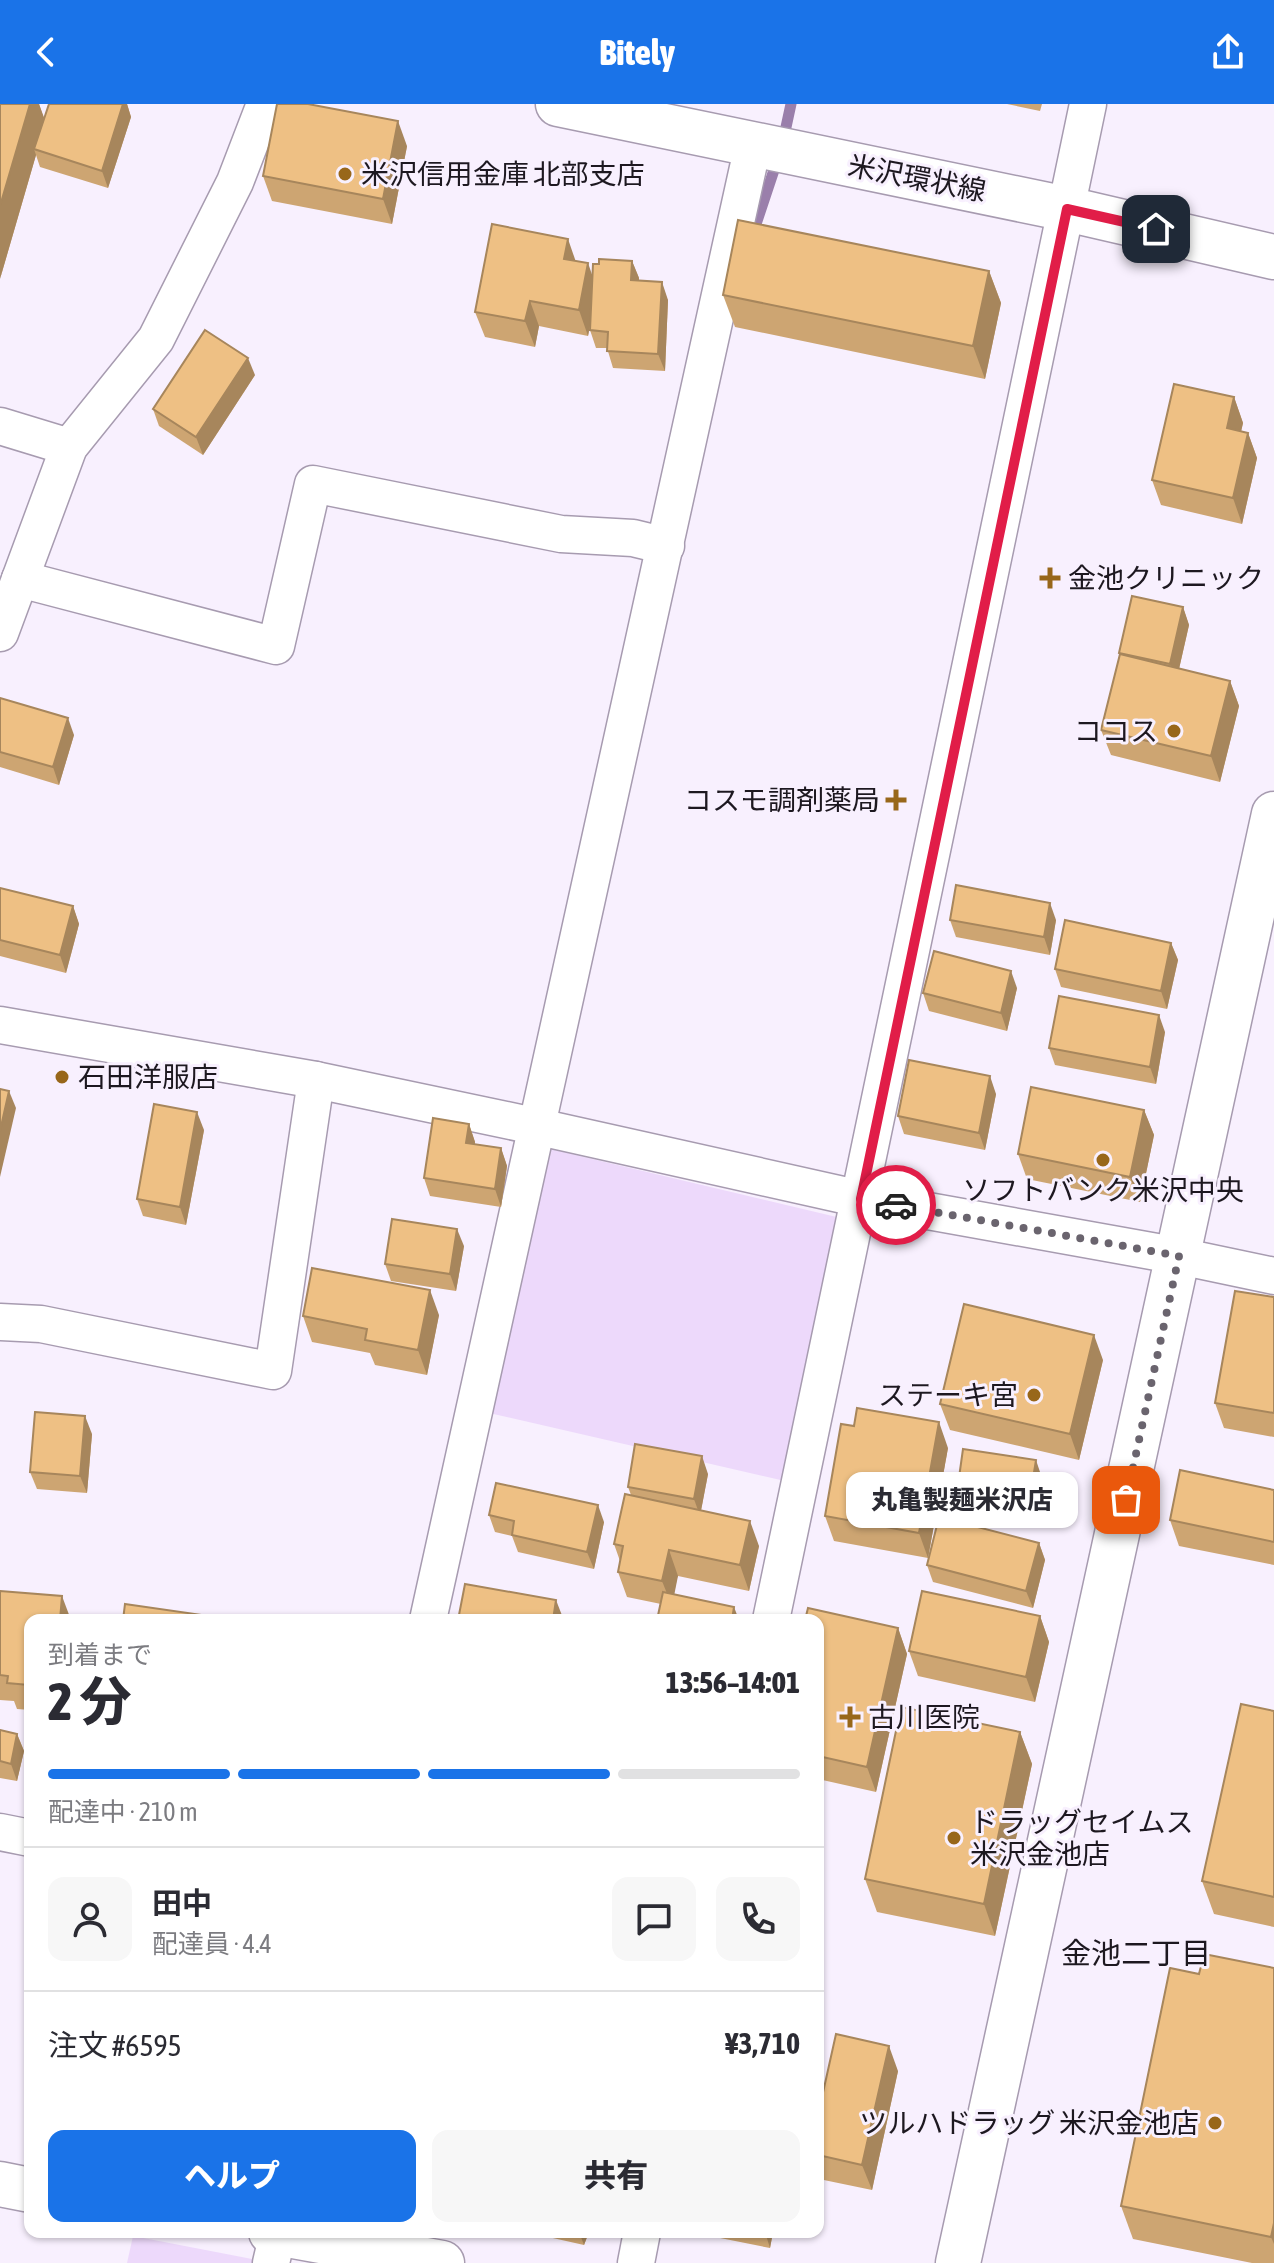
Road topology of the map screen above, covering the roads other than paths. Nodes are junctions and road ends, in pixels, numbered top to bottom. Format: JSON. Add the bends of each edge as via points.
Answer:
{"nodes":[{"id":1,"x":265,"y":104,"type":"edge"},
{"id":2,"x":558,"y":104,"type":"edge"},
{"id":3,"x":1088,"y":104,"type":"edge"},
{"id":4,"x":753,"y":145,"type":"junction"},
{"id":5,"x":1067,"y":209,"type":"junction"},
{"id":6,"x":1274,"y":257,"type":"edge"},
{"id":7,"x":0,"y":426,"type":"edge"},
{"id":8,"x":69,"y":447,"type":"junction"},
{"id":9,"x":666,"y":546,"type":"junction"},
{"id":10,"x":20,"y":579,"type":"junction"},
{"id":11,"x":0,"y":633,"type":"edge"},
{"id":12,"x":1274,"y":814,"type":"edge"},
{"id":13,"x":0,"y":1025,"type":"edge"},
{"id":14,"x":316,"y":1080,"type":"junction"},
{"id":15,"x":539,"y":1127,"type":"junction"},
{"id":16,"x":861,"y":1199,"type":"junction"},
{"id":17,"x":1179,"y":1256,"type":"junction"},
{"id":18,"x":1274,"y":1276,"type":"edge"},
{"id":19,"x":0,"y":1322,"type":"edge"},
{"id":20,"x":429,"y":1614,"type":"edge"},
{"id":21,"x":772,"y":1614,"type":"edge"},
{"id":22,"x":0,"y":1832,"type":"edge"},
{"id":23,"x":24,"y":1837,"type":"edge"},
{"id":24,"x":0,"y":2184,"type":"edge"},
{"id":25,"x":24,"y":2189,"type":"edge"},
{"id":26,"x":641,"y":2238,"type":"edge"},
{"id":27,"x":273,"y":2243,"type":"edge"},
{"id":28,"x":442,"y":2263,"type":"edge"},
{"id":29,"x":636,"y":2263,"type":"edge"},
{"id":30,"x":958,"y":2263,"type":"edge"}],
"edges":[{"from":1,"to":8,"type":"street","via":[[235,182],[156,339]]},
{"from":2,"to":4,"type":"street","name":"米沢環状線"},
{"from":3,"to":5,"type":"street"},
{"from":4,"to":5,"type":"street","name":"米沢環状線"},
{"from":4,"to":9,"type":"street"},
{"from":5,"to":6,"type":"street","name":"米沢環状線"},
{"from":5,"to":16,"type":"street"},
{"from":7,"to":8,"type":"street"},
{"from":8,"to":10,"type":"street"},
{"from":9,"to":10,"type":"street","via":[[633,538],[561,534],[313,484],[276,646]]},
{"from":9,"to":15,"type":"street"},
{"from":10,"to":11,"type":"street"},
{"from":12,"to":17,"type":"street"},
{"from":13,"to":14,"type":"street"},
{"from":14,"to":15,"type":"street"},
{"from":14,"to":19,"type":"street","via":[[273,1371],[41,1324]]},
{"from":15,"to":16,"type":"street"},
{"from":15,"to":20,"type":"street"},
{"from":16,"to":17,"type":"street"},
{"from":16,"to":21,"type":"street"},
{"from":17,"to":18,"type":"street"},
{"from":17,"to":30,"type":"street"},
{"from":22,"to":23,"type":"street"},
{"from":24,"to":25,"type":"street"},
{"from":26,"to":29,"type":"street"},
{"from":27,"to":28,"type":"street"}]}
